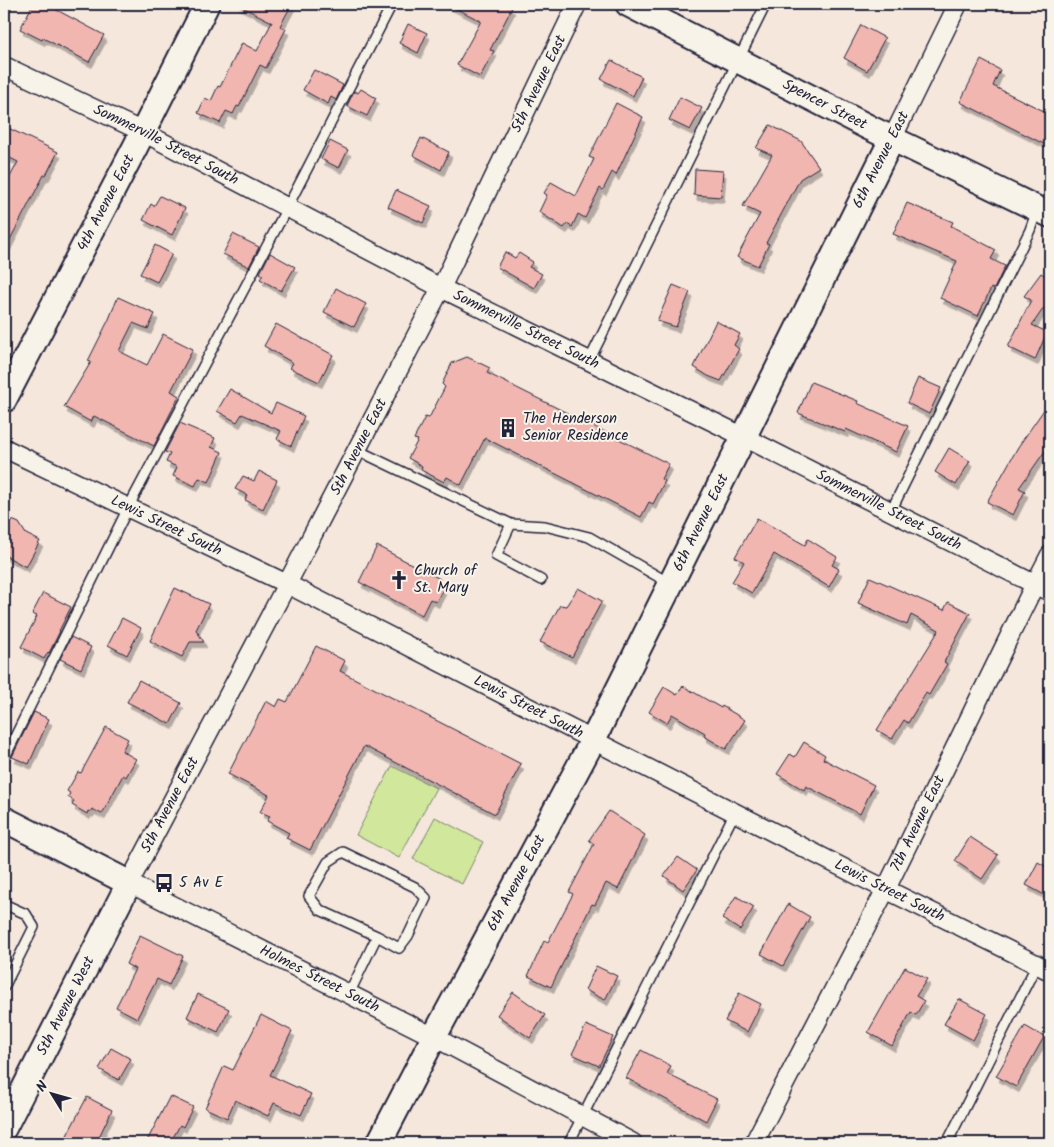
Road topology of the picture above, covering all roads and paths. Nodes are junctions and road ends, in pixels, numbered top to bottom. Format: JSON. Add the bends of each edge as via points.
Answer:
{"nodes":[{"id":1,"x":7,"y":4,"type":"edge"},
{"id":2,"x":207,"y":4,"type":"edge"},
{"id":3,"x":392,"y":4,"type":"edge"},
{"id":4,"x":577,"y":4,"type":"edge"},
{"id":5,"x":628,"y":4,"type":"edge"},
{"id":6,"x":766,"y":4,"type":"edge"},
{"id":7,"x":958,"y":4,"type":"edge"},
{"id":8,"x":4,"y":10,"type":"edge"},
{"id":9,"x":738,"y":60,"type":"junction"},
{"id":10,"x":4,"y":66,"type":"edge"},
{"id":11,"x":143,"y":132,"type":"junction"},
{"id":12,"x":892,"y":139,"type":"junction"},
{"id":13,"x":287,"y":208,"type":"junction"},
{"id":14,"x":1044,"y":212,"type":"edge"},
{"id":15,"x":441,"y":288,"type":"junction"},
{"id":16,"x":589,"y":360,"type":"junction"},
{"id":17,"x":4,"y":400,"type":"edge"},
{"id":18,"x":744,"y":437,"type":"junction"},
{"id":19,"x":4,"y":448,"type":"edge"},
{"id":20,"x":357,"y":450,"type":"junction"},
{"id":21,"x":128,"y":508,"type":"junction"},
{"id":22,"x":891,"y":511,"type":"junction"},
{"id":23,"x":511,"y":524,"type":"junction"},
{"id":24,"x":1050,"y":556,"type":"edge"},
{"id":25,"x":541,"y":580,"type":"dead end"},
{"id":26,"x":288,"y":584,"type":"junction"},
{"id":27,"x":671,"y":584,"type":"junction"},
{"id":28,"x":1042,"y":588,"type":"edge"},
{"id":29,"x":593,"y":740,"type":"junction"},
{"id":30,"x":4,"y":760,"type":"edge"},
{"id":31,"x":735,"y":812,"type":"junction"},
{"id":32,"x":4,"y":819,"type":"edge"},
{"id":33,"x":128,"y":884,"type":"junction"},
{"id":34,"x":886,"y":889,"type":"junction"},
{"id":35,"x":4,"y":904,"type":"edge"},
{"id":36,"x":377,"y":936,"type":"junction"},
{"id":37,"x":1044,"y":968,"type":"edge"},
{"id":38,"x":4,"y":987,"type":"edge"},
{"id":39,"x":349,"y":994,"type":"junction"},
{"id":40,"x":434,"y":1037,"type":"junction"},
{"id":41,"x":582,"y":1116,"type":"junction"},
{"id":42,"x":4,"y":1128,"type":"edge"},
{"id":43,"x":379,"y":1143,"type":"edge"},
{"id":44,"x":569,"y":1143,"type":"edge"},
{"id":45,"x":633,"y":1143,"type":"edge"},
{"id":46,"x":754,"y":1143,"type":"edge"},
{"id":47,"x":947,"y":1143,"type":"edge"}],
"edges":[{"from":1,"to":8,"type":"lane"},
{"from":2,"to":11,"type":"street","name":"4th Avenue East"},
{"from":3,"to":13,"type":"lane"},
{"from":4,"to":15,"type":"street","name":"5th Avenue East"},
{"from":5,"to":9,"type":"street","name":"Spencer Street"},
{"from":6,"to":9,"type":"lane"},
{"from":7,"to":12,"type":"street","name":"6th Avenue East"},
{"from":9,"to":12,"type":"street","name":"Spencer Street"},
{"from":9,"to":16,"type":"lane"},
{"from":10,"to":11,"type":"street","name":"Sommerville Street South"},
{"from":11,"to":13,"type":"street","name":"Sommerville Street South"},
{"from":11,"to":17,"type":"street","name":"4th Avenue East"},
{"from":12,"to":14,"type":"street","name":"Spencer Street"},
{"from":12,"to":18,"type":"street","name":"6th Avenue East"},
{"from":13,"to":15,"type":"street","name":"Sommerville Street South"},
{"from":13,"to":21,"type":"lane"},
{"from":14,"to":22,"type":"lane","via":[[1021,248]]},
{"from":15,"to":16,"type":"street","name":"Sommerville Street South"},
{"from":15,"to":20,"type":"street","name":"5th Avenue East"},
{"from":16,"to":18,"type":"street","name":"Sommerville Street South"},
{"from":18,"to":22,"type":"street","name":"Sommerville Street South"},
{"from":18,"to":27,"type":"street","name":"6th Avenue East"},
{"from":19,"to":21,"type":"street","name":"Lewis Street South"},
{"from":20,"to":23,"type":"lane"},
{"from":20,"to":26,"type":"street","name":"5th Avenue East"},
{"from":21,"to":26,"type":"street","name":"Lewis Street South"},
{"from":21,"to":30,"type":"lane"},
{"from":22,"to":28,"type":"street","name":"Sommerville Street South"},
{"from":23,"to":25,"type":"lane","via":[[496,556]]},
{"from":23,"to":27,"type":"lane","via":[[545,526],[589,538]]},
{"from":24,"to":28,"type":"street","name":"7th Avenue East"},
{"from":26,"to":29,"type":"street","name":"Lewis Street South"},
{"from":26,"to":33,"type":"street","name":"5th Avenue East"},
{"from":27,"to":29,"type":"street","name":"6th Avenue East"},
{"from":28,"to":34,"type":"street","name":"7th Avenue East"},
{"from":29,"to":31,"type":"street","name":"Lewis Street South"},
{"from":29,"to":40,"type":"street","name":"6th Avenue East"},
{"from":31,"to":34,"type":"street","name":"Lewis Street South"},
{"from":31,"to":41,"type":"lane"},
{"from":32,"to":33,"type":"street","name":"Holmes Street South"},
{"from":33,"to":39,"type":"street","name":"Holmes Street South"},
{"from":33,"to":42,"type":"street","name":"5th Avenue West","via":[[12,1104]]},
{"from":34,"to":37,"type":"street","name":"Lewis Street South"},
{"from":34,"to":46,"type":"street","name":"7th Avenue East"},
{"from":35,"to":38,"type":"lane","via":[[26,914],[34,927]]},
{"from":36,"to":36,"type":"lane","via":[[400,948],[426,898],[415,887],[343,852],[328,862],[309,896],[320,910]]},
{"from":36,"to":39,"type":"lane"},
{"from":37,"to":47,"type":"lane"},
{"from":39,"to":40,"type":"street","name":"Holmes Street South"},
{"from":40,"to":41,"type":"street","name":"Holmes Street South"},
{"from":40,"to":43,"type":"street","name":"6th Avenue East"},
{"from":41,"to":44,"type":"lane"},
{"from":41,"to":45,"type":"street","name":"Holmes Street South"}]}
